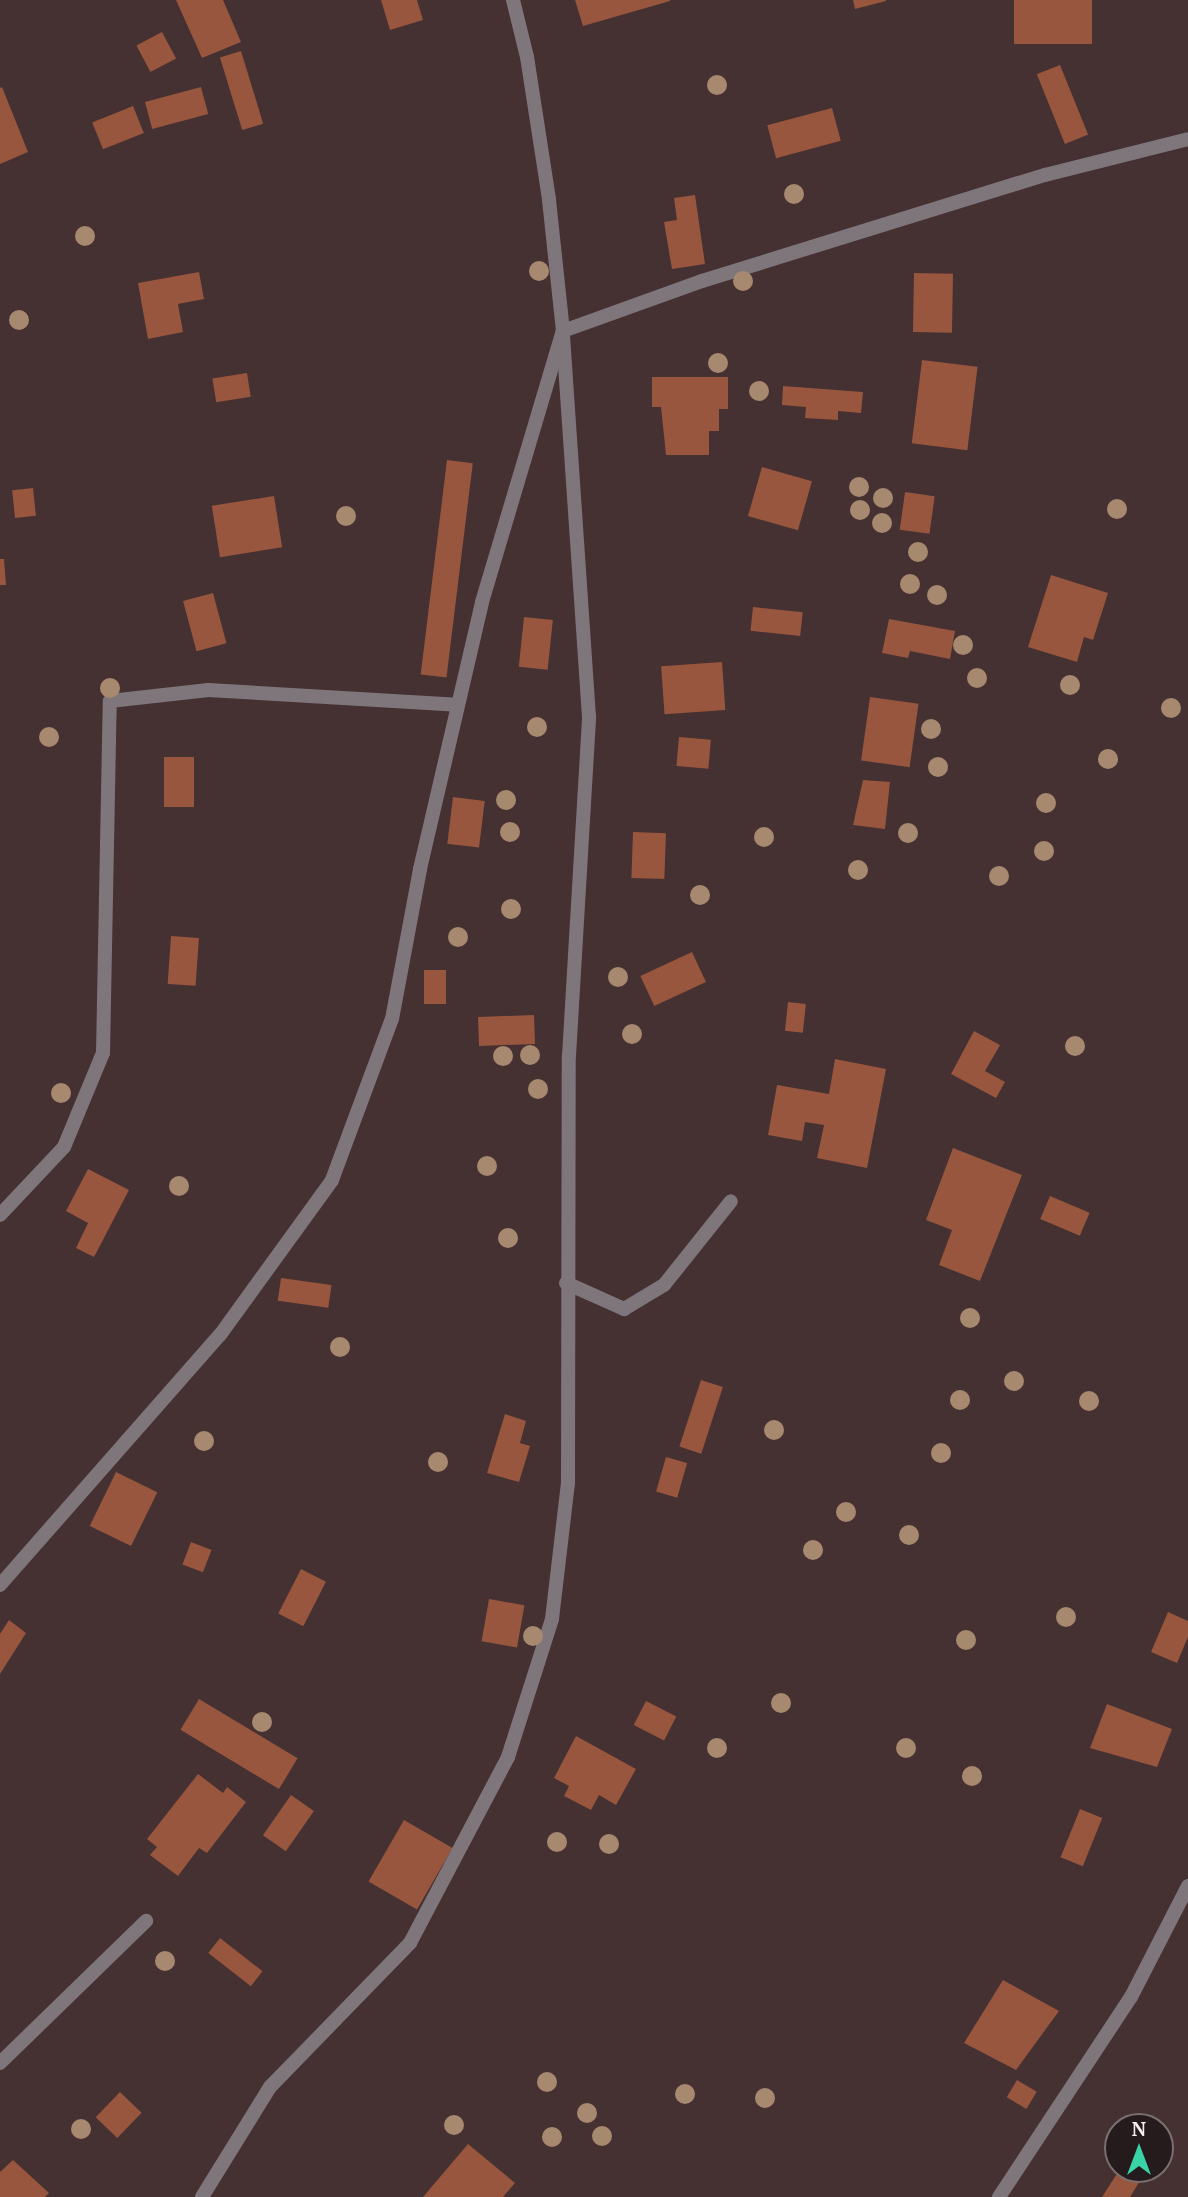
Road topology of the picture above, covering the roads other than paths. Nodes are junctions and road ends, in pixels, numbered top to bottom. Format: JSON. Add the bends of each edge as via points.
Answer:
{"nodes":[{"id":1,"x":513,"y":0,"type":"edge"},
{"id":2,"x":1188,"y":139,"type":"edge"},
{"id":3,"x":563,"y":331,"type":"junction"},
{"id":4,"x":457,"y":705,"type":"junction"},
{"id":5,"x":732,"y":1201,"type":"dead end"},
{"id":6,"x":0,"y":1215,"type":"edge"},
{"id":7,"x":566,"y":1283,"type":"junction"},
{"id":8,"x":0,"y":1585,"type":"edge"},
{"id":9,"x":1188,"y":1885,"type":"edge"},
{"id":10,"x":146,"y":1921,"type":"dead end"},
{"id":11,"x":0,"y":2063,"type":"edge"},
{"id":12,"x":202,"y":2197,"type":"edge"},
{"id":13,"x":999,"y":2197,"type":"edge"}],
"edges":[{"from":1,"to":3,"type":"street","via":[[545,173]]},
{"from":2,"to":3,"type":"street","via":[[1032,179],[702,281]]},
{"from":3,"to":4,"type":"street","via":[[482,602]]},
{"from":3,"to":7,"type":"street","via":[[589,717],[569,1056]]},
{"from":4,"to":6,"type":"street","via":[[208,691],[110,701],[103,1053],[64,1147]]},
{"from":4,"to":8,"type":"street","via":[[392,1019],[332,1180],[220,1335]]},
{"from":5,"to":7,"type":"street","via":[[664,1284],[624,1309]]},
{"from":7,"to":12,"type":"street","via":[[568,1482],[554,1605],[508,1757],[410,1943],[270,2087]]},
{"from":9,"to":13,"type":"street","via":[[1131,1997]]},
{"from":10,"to":11,"type":"street"}]}
